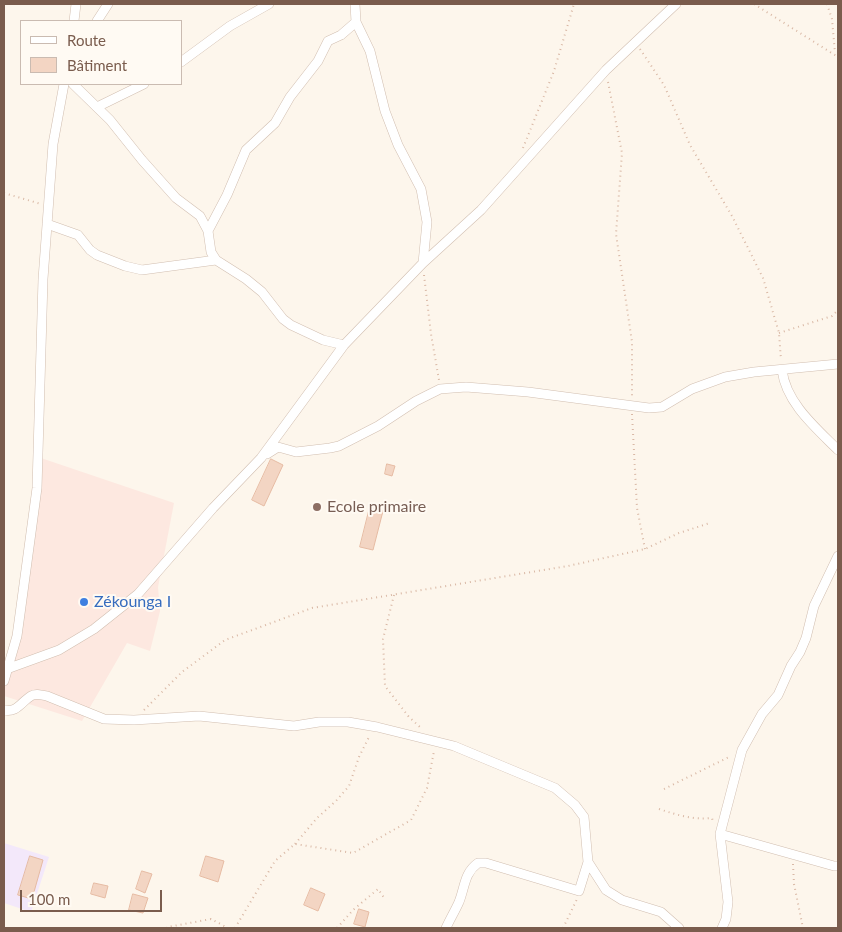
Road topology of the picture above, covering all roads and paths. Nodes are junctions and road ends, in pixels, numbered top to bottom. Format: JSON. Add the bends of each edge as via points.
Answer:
{"nodes":[{"id":1,"x":76,"y":4,"type":"edge"},
{"id":2,"x":108,"y":4,"type":"edge"},
{"id":3,"x":269,"y":4,"type":"edge"},
{"id":4,"x":355,"y":4,"type":"edge"},
{"id":5,"x":574,"y":4,"type":"edge"},
{"id":6,"x":676,"y":4,"type":"edge"},
{"id":7,"x":754,"y":4,"type":"edge"},
{"id":8,"x":827,"y":4,"type":"edge"},
{"id":9,"x":74,"y":20,"type":"edge"},
{"id":10,"x":98,"y":20,"type":"edge"},
{"id":11,"x":356,"y":22,"type":"junction"},
{"id":12,"x":636,"y":42,"type":"junction"},
{"id":13,"x":835,"y":54,"type":"junction"},
{"id":14,"x":838,"y":57,"type":"edge"},
{"id":15,"x":182,"y":61,"type":"edge"},
{"id":16,"x":606,"y":70,"type":"junction"},
{"id":17,"x":64,"y":85,"type":"edge"},
{"id":18,"x":74,"y":85,"type":"edge"},
{"id":19,"x":142,"y":85,"type":"edge"},
{"id":20,"x":97,"y":107,"type":"junction"},
{"id":21,"x":523,"y":148,"type":"dead end"},
{"id":22,"x":4,"y":193,"type":"edge"},
{"id":23,"x":48,"y":207,"type":"junction"},
{"id":24,"x":47,"y":224,"type":"junction"},
{"id":25,"x":208,"y":231,"type":"junction"},
{"id":26,"x":216,"y":260,"type":"junction"},
{"id":27,"x":423,"y":263,"type":"junction"},
{"id":28,"x":838,"y":310,"type":"edge"},
{"id":29,"x":779,"y":333,"type":"junction"},
{"id":30,"x":344,"y":345,"type":"junction"},
{"id":31,"x":838,"y":364,"type":"edge"},
{"id":32,"x":782,"y":370,"type":"junction"},
{"id":33,"x":440,"y":389,"type":"junction"},
{"id":34,"x":632,"y":407,"type":"junction"},
{"id":35,"x":838,"y":450,"type":"edge"},
{"id":36,"x":260,"y":458,"type":"junction"},
{"id":37,"x":710,"y":523,"type":"dead end"},
{"id":38,"x":645,"y":549,"type":"junction"},
{"id":39,"x":838,"y":556,"type":"edge"},
{"id":40,"x":394,"y":595,"type":"junction"},
{"id":41,"x":5,"y":670,"type":"edge"},
{"id":42,"x":4,"y":680,"type":"edge"},
{"id":43,"x":4,"y":710,"type":"edge"},
{"id":44,"x":134,"y":720,"type":"junction"},
{"id":45,"x":376,"y":726,"type":"junction"},
{"id":46,"x":423,"y":729,"type":"dead end"},
{"id":47,"x":436,"y":742,"type":"junction"},
{"id":48,"x":742,"y":750,"type":"junction"},
{"id":49,"x":664,"y":789,"type":"dead end"},
{"id":50,"x":659,"y":809,"type":"dead end"},
{"id":51,"x":720,"y":834,"type":"junction"},
{"id":52,"x":295,"y":844,"type":"junction"},
{"id":53,"x":792,"y":854,"type":"junction"},
{"id":54,"x":588,"y":862,"type":"junction"},
{"id":55,"x":838,"y":866,"type":"edge"},
{"id":56,"x":579,"y":892,"type":"junction"},
{"id":57,"x":385,"y":899,"type":"dead end"},
{"id":58,"x":166,"y":928,"type":"edge"},
{"id":59,"x":228,"y":928,"type":"edge"},
{"id":60,"x":235,"y":928,"type":"edge"},
{"id":61,"x":338,"y":928,"type":"edge"},
{"id":62,"x":446,"y":928,"type":"edge"},
{"id":63,"x":563,"y":928,"type":"edge"},
{"id":64,"x":679,"y":928,"type":"edge"},
{"id":65,"x":722,"y":928,"type":"edge"},
{"id":66,"x":803,"y":928,"type":"edge"}],
"edges":[{"from":1,"to":9,"type":"street"},
{"from":2,"to":10,"type":"street"},
{"from":3,"to":15,"type":"street","via":[[230,26]]},
{"from":4,"to":11,"type":"street"},
{"from":5,"to":21,"type":"path","via":[[554,70]]},
{"from":6,"to":12,"type":"street"},
{"from":7,"to":13,"type":"path"},
{"from":8,"to":13,"type":"path","via":[[832,19]]},
{"from":11,"to":25,"type":"street","via":[[328,41],[318,62],[295,90],[275,123],[246,150]]},
{"from":11,"to":27,"type":"street","via":[[370,50],[385,111],[398,145],[421,189],[427,222]]},
{"from":12,"to":16,"type":"street"},
{"from":12,"to":29,"type":"path","via":[[664,85],[690,144],[763,278]]},
{"from":13,"to":14,"type":"path"},
{"from":16,"to":27,"type":"street","via":[[481,210]]},
{"from":16,"to":34,"type":"path","via":[[622,153],[616,234],[632,342]]},
{"from":17,"to":23,"type":"street","via":[[53,144]]},
{"from":18,"to":20,"type":"street"},
{"from":19,"to":20,"type":"street"},
{"from":20,"to":25,"type":"street","via":[[176,198],[200,216]]},
{"from":22,"to":23,"type":"path"},
{"from":23,"to":24,"type":"street"},
{"from":24,"to":26,"type":"street","via":[[78,235],[97,255],[142,270]]},
{"from":24,"to":41,"type":"street","via":[[37,488],[17,636]]},
{"from":25,"to":26,"type":"street","via":[[211,252]]},
{"from":26,"to":30,"type":"street","via":[[262,292],[291,326]]},
{"from":27,"to":30,"type":"street"},
{"from":27,"to":33,"type":"path"},
{"from":28,"to":29,"type":"path","via":[[832,316]]},
{"from":29,"to":32,"type":"path"},
{"from":30,"to":36,"type":"street"},
{"from":31,"to":32,"type":"street"},
{"from":32,"to":34,"type":"street","via":[[725,377],[692,389],[662,408]]},
{"from":32,"to":35,"type":"street","via":[[791,396]]},
{"from":33,"to":34,"type":"street","via":[[466,387],[528,392]]},
{"from":33,"to":36,"type":"street","via":[[339,446],[296,452],[278,446]]},
{"from":34,"to":38,"type":"path","via":[[637,508]]},
{"from":36,"to":41,"type":"street","via":[[138,594],[94,629],[60,650]]},
{"from":37,"to":38,"type":"path"},
{"from":38,"to":40,"type":"path","via":[[568,566]]},
{"from":39,"to":48,"type":"street","via":[[814,606],[800,652],[778,695],[762,714]]},
{"from":40,"to":44,"type":"path","via":[[312,608],[225,640],[182,672]]},
{"from":40,"to":46,"type":"path","via":[[383,639],[385,686],[409,717]]},
{"from":41,"to":42,"type":"street"},
{"from":43,"to":44,"type":"street","via":[[11,711],[31,696],[39,695],[104,719]]},
{"from":44,"to":45,"type":"street","via":[[199,716],[294,726],[332,721]]},
{"from":45,"to":47,"type":"street"},
{"from":45,"to":52,"type":"path","via":[[359,757],[349,786]]},
{"from":47,"to":52,"type":"path","via":[[427,788],[411,820],[353,853]]},
{"from":47,"to":54,"type":"street","via":[[454,746],[555,788],[584,817]]},
{"from":48,"to":49,"type":"path"},
{"from":48,"to":51,"type":"street"},
{"from":50,"to":51,"type":"path","via":[[680,816],[712,818]]},
{"from":51,"to":53,"type":"street"},
{"from":51,"to":65,"type":"street","via":[[728,902]]},
{"from":52,"to":60,"type":"path","via":[[275,861]]},
{"from":53,"to":55,"type":"street"},
{"from":53,"to":66,"type":"path"},
{"from":54,"to":56,"type":"street"},
{"from":54,"to":64,"type":"street","via":[[606,890],[622,900],[661,912]]},
{"from":56,"to":62,"type":"street","via":[[478,863],[464,880],[459,901]]},
{"from":56,"to":63,"type":"path"},
{"from":57,"to":61,"type":"path","via":[[378,890],[353,910]]},
{"from":58,"to":59,"type":"path","via":[[211,919]]}]}
